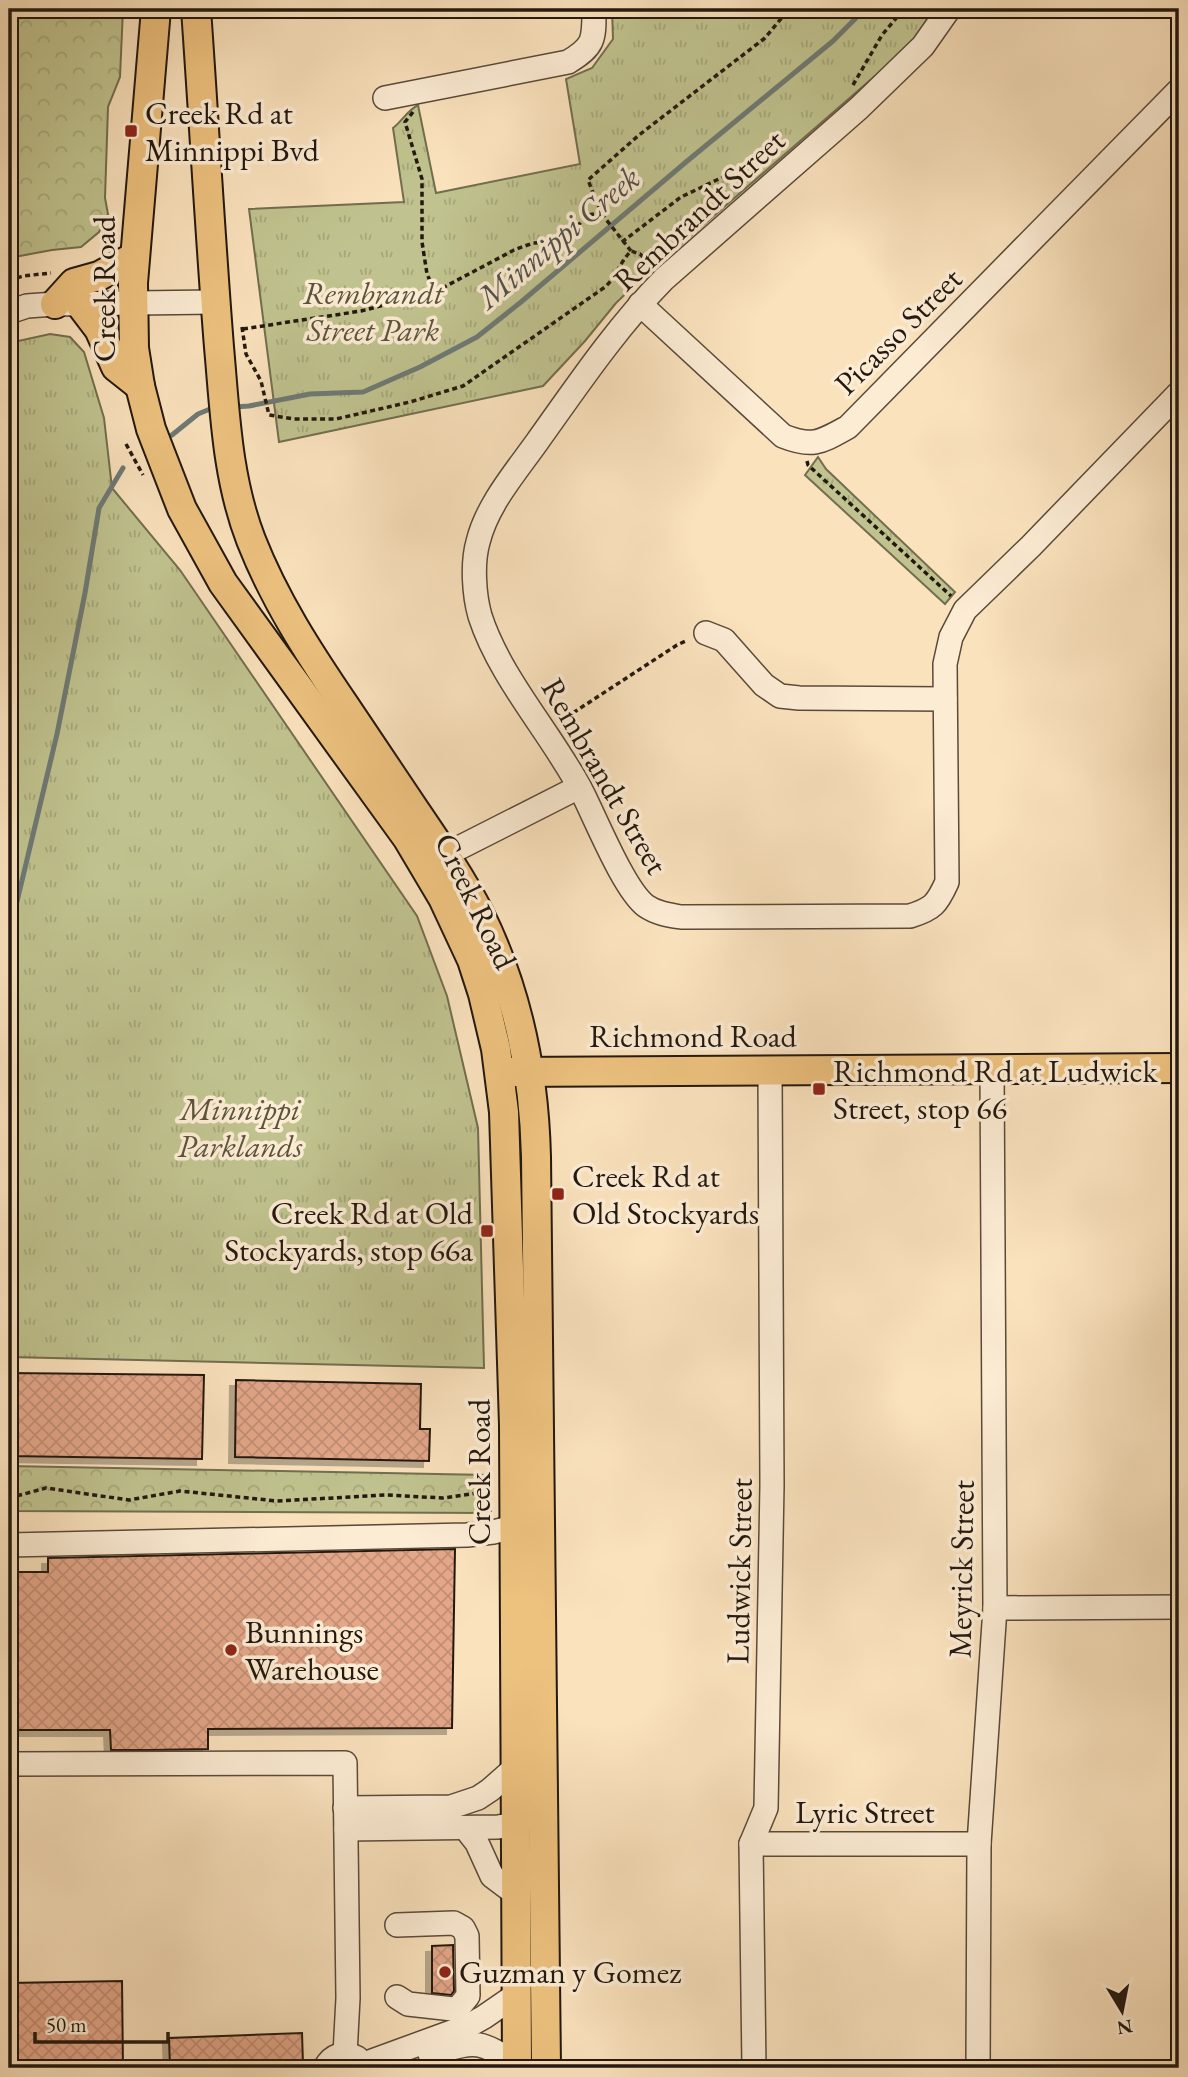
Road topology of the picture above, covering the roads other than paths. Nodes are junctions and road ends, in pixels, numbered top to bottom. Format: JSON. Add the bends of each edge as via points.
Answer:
{"nodes":[{"id":1,"x":156,"y":9,"type":"edge"},
{"id":2,"x":594,"y":9,"type":"edge"},
{"id":3,"x":949,"y":9,"type":"edge"},
{"id":4,"x":200,"y":13,"type":"edge"},
{"id":5,"x":1179,"y":90,"type":"edge"},
{"id":6,"x":385,"y":98,"type":"dead end"},
{"id":7,"x":134,"y":257,"type":"junction"},
{"id":8,"x":215,"y":302,"type":"junction"},
{"id":9,"x":132,"y":303,"type":"junction"},
{"id":10,"x":68,"y":304,"type":"junction"},
{"id":11,"x":640,"y":304,"type":"junction"},
{"id":12,"x":9,"y":312,"type":"edge"},
{"id":13,"x":140,"y":386,"type":"junction"},
{"id":14,"x":1179,"y":393,"type":"edge"},
{"id":15,"x":257,"y":555,"type":"junction"},
{"id":16,"x":223,"y":583,"type":"junction"},
{"id":17,"x":706,"y":633,"type":"road end"},
{"id":18,"x":945,"y":699,"type":"junction"},
{"id":19,"x":579,"y":787,"type":"junction"},
{"id":20,"x":445,"y":855,"type":"junction"},
{"id":21,"x":1179,"y":1068,"type":"edge"},
{"id":22,"x":992,"y":1070,"type":"junction"},
{"id":23,"x":530,"y":1071,"type":"junction"},
{"id":24,"x":770,"y":1071,"type":"junction"},
{"id":25,"x":500,"y":1072,"type":"junction"},
{"id":26,"x":514,"y":1527,"type":"junction"},
{"id":27,"x":9,"y":1545,"type":"edge"},
{"id":28,"x":1179,"y":1607,"type":"edge"},
{"id":29,"x":995,"y":1608,"type":"junction"},
{"id":30,"x":9,"y":1763,"type":"edge"},
{"id":31,"x":515,"y":1768,"type":"junction"},
{"id":32,"x":542,"y":1799,"type":"junction"},
{"id":33,"x":346,"y":1818,"type":"junction"},
{"id":34,"x":516,"y":1825,"type":"junction"},
{"id":35,"x":466,"y":1829,"type":"junction"},
{"id":36,"x":751,"y":1844,"type":"junction"},
{"id":37,"x":979,"y":1844,"type":"junction"},
{"id":38,"x":516,"y":1894,"type":"junction"},
{"id":39,"x":397,"y":1925,"type":"dead end"},
{"id":40,"x":516,"y":1995,"type":"junction"},
{"id":41,"x":397,"y":1997,"type":"dead end"},
{"id":42,"x":360,"y":2064,"type":"edge"},
{"id":43,"x":517,"y":2067,"type":"edge"},
{"id":44,"x":325,"y":2068,"type":"edge"},
{"id":45,"x":546,"y":2068,"type":"edge"},
{"id":46,"x":754,"y":2068,"type":"edge"},
{"id":47,"x":978,"y":2068,"type":"edge"}],
"edges":[{"from":1,"to":7,"type":"main road","name":"Creek Road"},
{"from":2,"to":6,"type":"street","via":[[594,35],[586,51],[568,62]]},
{"from":3,"to":11,"type":"street","name":"Rembrandt Street","via":[[923,46],[859,108]]},
{"from":4,"to":8,"type":"main road","name":"Creek Road"},
{"from":5,"to":11,"type":"street","name":"Picasso Street","via":[[848,427],[822,442],[799,443],[783,436]]},
{"from":7,"to":9,"type":"main road","name":"Creek Road"},
{"from":7,"to":10,"type":"main road","via":[[74,283]]},
{"from":8,"to":9,"type":"street"},
{"from":8,"to":15,"type":"main road","name":"Creek Road","via":[[230,459]]},
{"from":9,"to":10,"type":"street"},
{"from":9,"to":13,"type":"main road","name":"Creek Road"},
{"from":10,"to":12,"type":"street","via":[[26,306]]},
{"from":10,"to":13,"type":"main road","via":[[99,329],[116,367]]},
{"from":11,"to":19,"type":"street","name":"Rembrandt Street","via":[[494,503],[477,543],[474,584],[480,616],[499,658]]},
{"from":13,"to":16,"type":"main road","name":"Creek Road","via":[[170,481]]},
{"from":14,"to":18,"type":"street","name":"Rembrandt Street","via":[[965,610],[948,650]]},
{"from":15,"to":16,"type":"main road","via":[[239,561]]},
{"from":15,"to":20,"type":"main road","name":"Creek Road","via":[[303,644]]},
{"from":16,"to":25,"type":"main road","name":"Creek Road","via":[[430,873],[471,960]]},
{"from":17,"to":18,"type":"street","via":[[724,640],[764,685],[780,696]]},
{"from":18,"to":19,"type":"street","name":"Rembrandt Street","via":[[947,882],[929,910],[909,916],[681,917],[660,913],[645,905],[629,887]]},
{"from":19,"to":20,"type":"street"},
{"from":20,"to":23,"type":"main road","name":"Creek Road","via":[[499,960]]},
{"from":21,"to":22,"type":"main road","name":"Richmond Road"},
{"from":22,"to":24,"type":"main road","name":"Richmond Road"},
{"from":22,"to":29,"type":"street","name":"Meyrick Street"},
{"from":23,"to":24,"type":"main road","name":"Richmond Road"},
{"from":23,"to":25,"type":"main road","name":"Richmond Road"},
{"from":23,"to":32,"type":"main road","name":"Creek Road","via":[[536,1157]]},
{"from":24,"to":36,"type":"street","name":"Ludwick Street","via":[[772,1485],[766,1808]]},
{"from":25,"to":26,"type":"main road","name":"Creek Road","via":[[507,1171]]},
{"from":26,"to":27,"type":"street","via":[[467,1535]]},
{"from":26,"to":31,"type":"main road","name":"Creek Road"},
{"from":28,"to":29,"type":"street"},
{"from":29,"to":37,"type":"street","name":"Meyrick Street"},
{"from":30,"to":33,"type":"street","via":[[345,1763]]},
{"from":31,"to":33,"type":"street","via":[[484,1794],[451,1807]]},
{"from":31,"to":34,"type":"main road","name":"Creek Road"},
{"from":32,"to":34,"type":"street"},
{"from":32,"to":45,"type":"main road","name":"Creek Road"},
{"from":33,"to":35,"type":"street"},
{"from":33,"to":42,"type":"street","via":[[348,1998]]},
{"from":34,"to":35,"type":"street"},
{"from":34,"to":38,"type":"main road","name":"Creek Road"},
{"from":35,"to":38,"type":"street","via":[[492,1876]]},
{"from":36,"to":37,"type":"street","name":"Lyric Street"},
{"from":36,"to":46,"type":"street","name":"Ludwick Street"},
{"from":37,"to":47,"type":"street","name":"Meyrick Street"},
{"from":38,"to":40,"type":"main road","name":"Creek Road"},
{"from":39,"to":41,"type":"street","via":[[454,1923],[463,1928],[468,1996],[453,2010],[408,2004]]},
{"from":40,"to":42,"type":"street","via":[[468,2026]]},
{"from":40,"to":43,"type":"main road","name":"Creek Road"},
{"from":42,"to":43,"type":"street","via":[[408,2061],[472,2043],[498,2052]]},
{"from":42,"to":44,"type":"street","via":[[330,2060]]}]}
